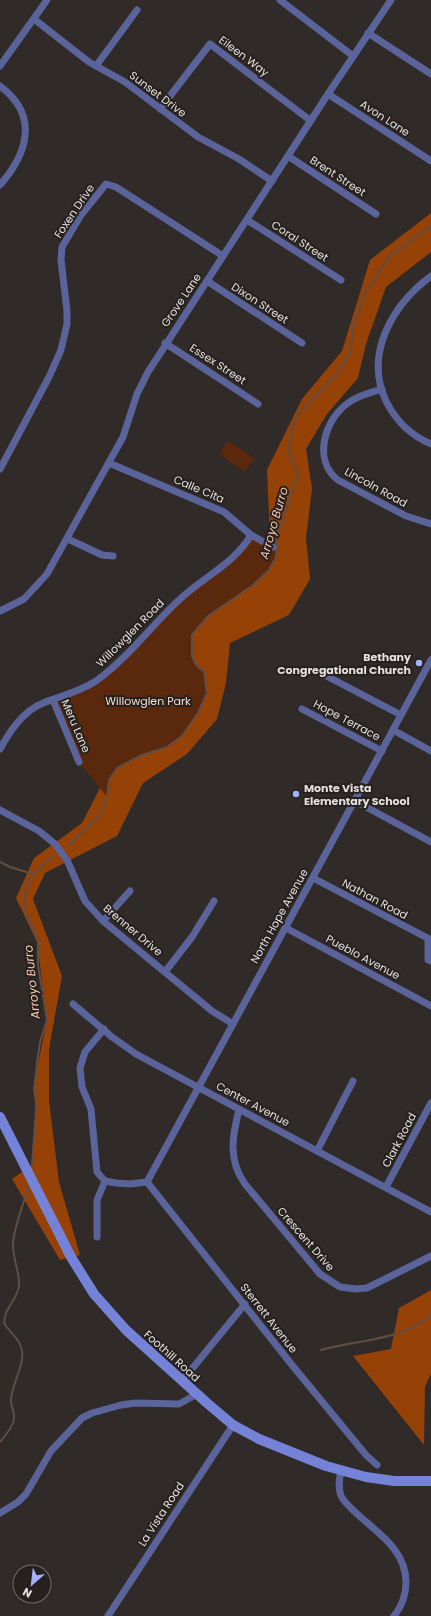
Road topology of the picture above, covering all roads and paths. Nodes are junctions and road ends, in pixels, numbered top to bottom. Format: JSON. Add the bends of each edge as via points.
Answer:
{"nodes":[{"id":1,"x":47,"y":0,"type":"edge"},
{"id":2,"x":280,"y":0,"type":"edge"},
{"id":3,"x":391,"y":0,"type":"edge"},
{"id":4,"x":137,"y":10,"type":"dead end"},
{"id":5,"x":34,"y":20,"type":"junction"},
{"id":6,"x":368,"y":33,"type":"junction"},
{"id":7,"x":353,"y":56,"type":"junction"},
{"id":8,"x":0,"y":66,"type":"edge"},
{"id":9,"x":96,"y":66,"type":"junction"},
{"id":10,"x":431,"y":74,"type":"edge"},
{"id":11,"x":0,"y":86,"type":"edge"},
{"id":12,"x":328,"y":94,"type":"junction"},
{"id":13,"x":160,"y":109,"type":"junction"},
{"id":14,"x":311,"y":121,"type":"junction"},
{"id":15,"x":288,"y":156,"type":"junction"},
{"id":16,"x":431,"y":161,"type":"edge"},
{"id":17,"x":272,"y":181,"type":"junction"},
{"id":18,"x":0,"y":185,"type":"edge"},
{"id":19,"x":376,"y":214,"type":"dead end"},
{"id":20,"x":247,"y":220,"type":"junction"},
{"id":21,"x":223,"y":256,"type":"junction"},
{"id":22,"x":431,"y":276,"type":"edge"},
{"id":23,"x":341,"y":280,"type":"dead end"},
{"id":24,"x":206,"y":281,"type":"junction"},
{"id":25,"x":165,"y":343,"type":"junction"},
{"id":26,"x":302,"y":343,"type":"dead end"},
{"id":27,"x":382,"y":389,"type":"junction"},
{"id":28,"x":258,"y":404,"type":"dead end"},
{"id":29,"x":431,"y":444,"type":"edge"},
{"id":30,"x":109,"y":462,"type":"junction"},
{"id":31,"x":0,"y":469,"type":"edge"},
{"id":32,"x":431,"y":524,"type":"edge"},
{"id":33,"x":252,"y":536,"type":"junction"},
{"id":34,"x":68,"y":539,"type":"junction"},
{"id":35,"x":273,"y":547,"type":"dead end"},
{"id":36,"x":113,"y":556,"type":"dead end"},
{"id":37,"x":0,"y":611,"type":"edge"},
{"id":38,"x":431,"y":660,"type":"edge"},
{"id":39,"x":317,"y":671,"type":"dead end"},
{"id":40,"x":53,"y":700,"type":"junction"},
{"id":41,"x":302,"y":709,"type":"dead end"},
{"id":42,"x":401,"y":715,"type":"junction"},
{"id":43,"x":393,"y":730,"type":"junction"},
{"id":44,"x":0,"y":749,"type":"edge"},
{"id":45,"x":382,"y":751,"type":"junction"},
{"id":46,"x":431,"y":751,"type":"edge"},
{"id":47,"x":79,"y":762,"type":"dead end"},
{"id":48,"x":355,"y":801,"type":"junction"},
{"id":49,"x":0,"y":810,"type":"edge"},
{"id":50,"x":431,"y":842,"type":"edge"},
{"id":51,"x":313,"y":878,"type":"junction"},
{"id":52,"x":130,"y":891,"type":"dead end"},
{"id":53,"x":214,"y":900,"type":"dead end"},
{"id":54,"x":103,"y":921,"type":"junction"},
{"id":55,"x":286,"y":928,"type":"junction"},
{"id":56,"x":429,"y":940,"type":"edge"},
{"id":57,"x":431,"y":961,"type":"edge"},
{"id":58,"x":165,"y":972,"type":"junction"},
{"id":59,"x":74,"y":1004,"type":"dead end"},
{"id":60,"x":431,"y":1006,"type":"edge"},
{"id":61,"x":233,"y":1024,"type":"junction"},
{"id":62,"x":104,"y":1030,"type":"junction"},
{"id":63,"x":353,"y":1081,"type":"dead end"},
{"id":64,"x":199,"y":1088,"type":"junction"},
{"id":65,"x":431,"y":1103,"type":"edge"},
{"id":66,"x":239,"y":1110,"type":"junction"},
{"id":67,"x":0,"y":1117,"type":"edge"},
{"id":68,"x":317,"y":1151,"type":"junction"},
{"id":69,"x":105,"y":1181,"type":"junction"},
{"id":70,"x":147,"y":1182,"type":"junction"},
{"id":71,"x":386,"y":1187,"type":"junction"},
{"id":72,"x":431,"y":1212,"type":"edge"},
{"id":73,"x":97,"y":1237,"type":"dead end"},
{"id":74,"x":431,"y":1256,"type":"edge"},
{"id":75,"x":245,"y":1304,"type":"junction"},
{"id":76,"x":182,"y":1381,"type":"junction"},
{"id":77,"x":197,"y":1394,"type":"junction"},
{"id":78,"x":233,"y":1425,"type":"junction"},
{"id":79,"x":377,"y":1465,"type":"dead end"},
{"id":80,"x":341,"y":1471,"type":"junction"},
{"id":81,"x":431,"y":1481,"type":"edge"},
{"id":82,"x":0,"y":1513,"type":"edge"},
{"id":83,"x":108,"y":1616,"type":"edge"},
{"id":84,"x":394,"y":1616,"type":"edge"}],
"edges":[{"from":1,"to":5,"type":"street"},
{"from":2,"to":7,"type":"street"},
{"from":3,"to":6,"type":"street","name":"Grove Lane"},
{"from":4,"to":9,"type":"street"},
{"from":5,"to":8,"type":"street"},
{"from":5,"to":9,"type":"street","name":"Sunset Drive"},
{"from":6,"to":7,"type":"street","name":"Grove Lane"},
{"from":6,"to":10,"type":"street"},
{"from":7,"to":12,"type":"street","name":"Grove Lane"},
{"from":9,"to":13,"type":"street","name":"Sunset Drive","via":[[118,77]]},
{"from":11,"to":18,"type":"street","via":[[21,110],[25,136],[19,159]]},
{"from":12,"to":14,"type":"street","name":"Grove Lane"},
{"from":12,"to":16,"type":"street","name":"Avon Lane"},
{"from":13,"to":14,"type":"street","name":"Eileen Way","via":[[210,44]]},
{"from":13,"to":17,"type":"street","name":"Sunset Drive","via":[[198,138],[239,159]]},
{"from":14,"to":15,"type":"street","name":"Grove Lane"},
{"from":15,"to":17,"type":"street","name":"Grove Lane"},
{"from":15,"to":19,"type":"street","name":"Brent Street"},
{"from":17,"to":20,"type":"street","name":"Grove Lane"},
{"from":20,"to":21,"type":"street","name":"Grove Lane"},
{"from":20,"to":23,"type":"street","name":"Coral Street"},
{"from":21,"to":24,"type":"street","name":"Grove Lane"},
{"from":21,"to":31,"type":"street","name":"Foxen Drive","via":[[116,187],[106,184],[81,215],[62,247],[61,260],[67,310],[66,331],[61,350]]},
{"from":22,"to":27,"type":"street","via":[[407,297],[388,325],[379,355]]},
{"from":24,"to":25,"type":"street","name":"Grove Lane"},
{"from":24,"to":26,"type":"street","name":"Dixon Street"},
{"from":25,"to":28,"type":"street","name":"Essex Street"},
{"from":25,"to":30,"type":"street","name":"Grove Lane","via":[[142,383],[128,426]]},
{"from":27,"to":29,"type":"street","via":[[398,419],[416,436]]},
{"from":27,"to":32,"type":"street","name":"Lincoln Road","via":[[354,399],[336,414],[326,434],[325,462],[338,480],[406,516]]},
{"from":30,"to":33,"type":"street","name":"Calle Cita","via":[[224,512]]},
{"from":30,"to":34,"type":"street","name":"Grove Lane"},
{"from":33,"to":35,"type":"street","name":"Calle Cita"},
{"from":33,"to":40,"type":"street","name":"Willowglen Road","via":[[232,558],[178,600],[112,668],[85,688]]},
{"from":34,"to":36,"type":"street","via":[[102,555]]},
{"from":34,"to":37,"type":"street","name":"Grove Lane","via":[[41,582],[24,599]]},
{"from":38,"to":42,"type":"street","name":"North Hope Avenue"},
{"from":39,"to":42,"type":"street"},
{"from":40,"to":44,"type":"street","name":"Willowglen Road","via":[[41,704],[21,719]]},
{"from":40,"to":47,"type":"street","name":"Meru Lane"},
{"from":41,"to":45,"type":"street","name":"Hope Terrace"},
{"from":42,"to":43,"type":"street","name":"North Hope Avenue"},
{"from":43,"to":45,"type":"street","name":"North Hope Avenue"},
{"from":43,"to":46,"type":"street"},
{"from":45,"to":48,"type":"street","name":"North Hope Avenue"},
{"from":48,"to":50,"type":"street"},
{"from":48,"to":51,"type":"street","name":"North Hope Avenue"},
{"from":49,"to":54,"type":"street","name":"Brenner Drive","via":[[39,831],[55,844],[67,860],[85,901]]},
{"from":51,"to":55,"type":"street","name":"North Hope Avenue"},
{"from":51,"to":56,"type":"street","name":"Nathan Road"},
{"from":52,"to":54,"type":"street"},
{"from":53,"to":58,"type":"street","via":[[192,937]]},
{"from":54,"to":58,"type":"street","name":"Brenner Drive"},
{"from":55,"to":60,"type":"street","name":"Pueblo Avenue"},
{"from":55,"to":61,"type":"street","name":"North Hope Avenue"},
{"from":56,"to":57,"type":"street","name":"Nathan Road","via":[[428,960]]},
{"from":58,"to":61,"type":"street","name":"Brenner Drive","via":[[212,1011]]},
{"from":59,"to":62,"type":"street","name":"Center Avenue"},
{"from":61,"to":64,"type":"street","name":"North Hope Avenue"},
{"from":62,"to":64,"type":"street","name":"Center Avenue","via":[[136,1054]]},
{"from":62,"to":69,"type":"street","via":[[86,1052],[80,1076],[91,1109],[97,1172]]},
{"from":63,"to":68,"type":"street"},
{"from":64,"to":66,"type":"street","name":"Center Avenue"},
{"from":64,"to":70,"type":"street","name":"North Hope Avenue"},
{"from":65,"to":71,"type":"street","name":"Clark Road"},
{"from":66,"to":68,"type":"street","name":"Center Avenue"},
{"from":66,"to":74,"type":"street","name":"Crescent Drive","via":[[232,1145],[238,1173],[326,1280],[349,1289],[368,1288]]},
{"from":67,"to":76,"type":"main road","name":"Foothill Road","via":[[71,1257],[88,1285],[113,1318]]},
{"from":68,"to":71,"type":"street","name":"Center Avenue"},
{"from":69,"to":70,"type":"street","via":[[130,1184]]},
{"from":69,"to":73,"type":"street","via":[[97,1200]]},
{"from":70,"to":75,"type":"street","name":"Sterrett Avenue"},
{"from":71,"to":72,"type":"street","name":"Center Avenue"},
{"from":75,"to":76,"type":"street"},
{"from":75,"to":79,"type":"street","name":"Sterrett Avenue","via":[[292,1365]]},
{"from":76,"to":77,"type":"main road","name":"Foothill Road"},
{"from":77,"to":78,"type":"main road","name":"Foothill Road"},
{"from":77,"to":82,"type":"street","via":[[179,1404],[121,1405],[82,1418],[51,1451],[26,1494]]},
{"from":78,"to":80,"type":"main road","name":"Foothill Road","via":[[268,1443]]},
{"from":78,"to":83,"type":"street","name":"La Vista Road"},
{"from":80,"to":81,"type":"main road","name":"Foothill Road","via":[[386,1480]]},
{"from":80,"to":84,"type":"street","via":[[339,1483],[343,1499],[391,1545],[402,1561],[406,1588]]}]}
